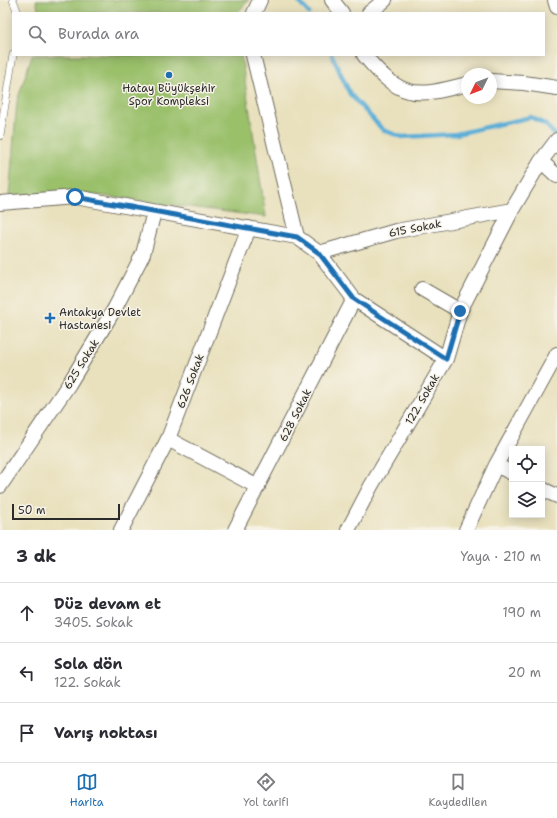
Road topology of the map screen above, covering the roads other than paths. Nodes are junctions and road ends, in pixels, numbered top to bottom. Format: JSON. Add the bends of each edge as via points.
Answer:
{"nodes":[{"id":1,"x":13,"y":0,"type":"edge"},
{"id":2,"x":260,"y":0,"type":"edge"},
{"id":3,"x":332,"y":0,"type":"edge"},
{"id":4,"x":385,"y":0,"type":"edge"},
{"id":5,"x":555,"y":0,"type":"edge"},
{"id":6,"x":557,"y":7,"type":"edge"},
{"id":7,"x":18,"y":12,"type":"edge"},
{"id":8,"x":254,"y":12,"type":"edge"},
{"id":9,"x":341,"y":12,"type":"edge"},
{"id":10,"x":370,"y":12,"type":"edge"},
{"id":11,"x":13,"y":56,"type":"edge"},
{"id":12,"x":253,"y":56,"type":"edge"},
{"id":13,"x":365,"y":56,"type":"edge"},
{"id":14,"x":497,"y":81,"type":"edge"},
{"id":15,"x":461,"y":86,"type":"edge"},
{"id":16,"x":557,"y":88,"type":"edge"},
{"id":17,"x":0,"y":136,"type":"edge"},
{"id":18,"x":557,"y":140,"type":"edge"},
{"id":19,"x":541,"y":161,"type":"junction"},
{"id":20,"x":557,"y":176,"type":"edge"},
{"id":21,"x":0,"y":203,"type":"edge"},
{"id":22,"x":512,"y":210,"type":"junction"},
{"id":23,"x":154,"y":212,"type":"junction"},
{"id":24,"x":249,"y":228,"type":"junction"},
{"id":25,"x":297,"y":237,"type":"junction"},
{"id":26,"x":319,"y":253,"type":"junction"},
{"id":27,"x":422,"y":289,"type":"dead end"},
{"id":28,"x":354,"y":299,"type":"junction"},
{"id":29,"x":460,"y":311,"type":"junction"},
{"id":30,"x":557,"y":354,"type":"edge"},
{"id":31,"x":446,"y":359,"type":"junction"},
{"id":32,"x":168,"y":439,"type":"junction"},
{"id":33,"x":496,"y":465,"type":"junction"},
{"id":34,"x":509,"y":472,"type":"edge"},
{"id":35,"x":0,"y":486,"type":"edge"},
{"id":36,"x":258,"y":487,"type":"junction"},
{"id":37,"x":545,"y":490,"type":"edge"},
{"id":38,"x":557,"y":496,"type":"edge"},
{"id":39,"x":121,"y":530,"type":"edge"},
{"id":40,"x":235,"y":530,"type":"edge"},
{"id":41,"x":348,"y":530,"type":"edge"},
{"id":42,"x":466,"y":530,"type":"edge"}],
"edges":[{"from":1,"to":7,"type":"lane"},
{"from":2,"to":8,"type":"street"},
{"from":3,"to":9,"type":"street"},
{"from":4,"to":10,"type":"street"},
{"from":5,"to":6,"type":"street"},
{"from":11,"to":17,"type":"lane"},
{"from":12,"to":25,"type":"street"},
{"from":13,"to":15,"type":"street","via":[[380,74],[398,88],[414,94],[434,93]]},
{"from":14,"to":16,"type":"street"},
{"from":18,"to":19,"type":"street","name":"122. Sokak"},
{"from":19,"to":20,"type":"street"},
{"from":19,"to":22,"type":"street","name":"122. Sokak"},
{"from":21,"to":23,"type":"street","via":[[75,197]]},
{"from":22,"to":26,"type":"street","name":"615 Sokak","via":[[396,231]]},
{"from":22,"to":29,"type":"street","name":"122. Sokak"},
{"from":23,"to":24,"type":"street"},
{"from":23,"to":35,"type":"street","name":"625 Sokak","via":[[143,254],[115,308],[69,384]]},
{"from":24,"to":25,"type":"street"},
{"from":24,"to":32,"type":"street","name":"626 Sokak"},
{"from":25,"to":26,"type":"street"},
{"from":26,"to":28,"type":"street"},
{"from":27,"to":29,"type":"street"},
{"from":28,"to":31,"type":"street"},
{"from":28,"to":36,"type":"street","name":"628 Sokak"},
{"from":29,"to":31,"type":"street","name":"122. Sokak"},
{"from":30,"to":33,"type":"street"},
{"from":31,"to":41,"type":"street","name":"122. Sokak"},
{"from":32,"to":36,"type":"street"},
{"from":32,"to":39,"type":"street","name":"626 Sokak"},
{"from":33,"to":34,"type":"street"},
{"from":33,"to":42,"type":"street"},
{"from":36,"to":40,"type":"street","name":"628 Sokak"},
{"from":37,"to":38,"type":"street"}]}
